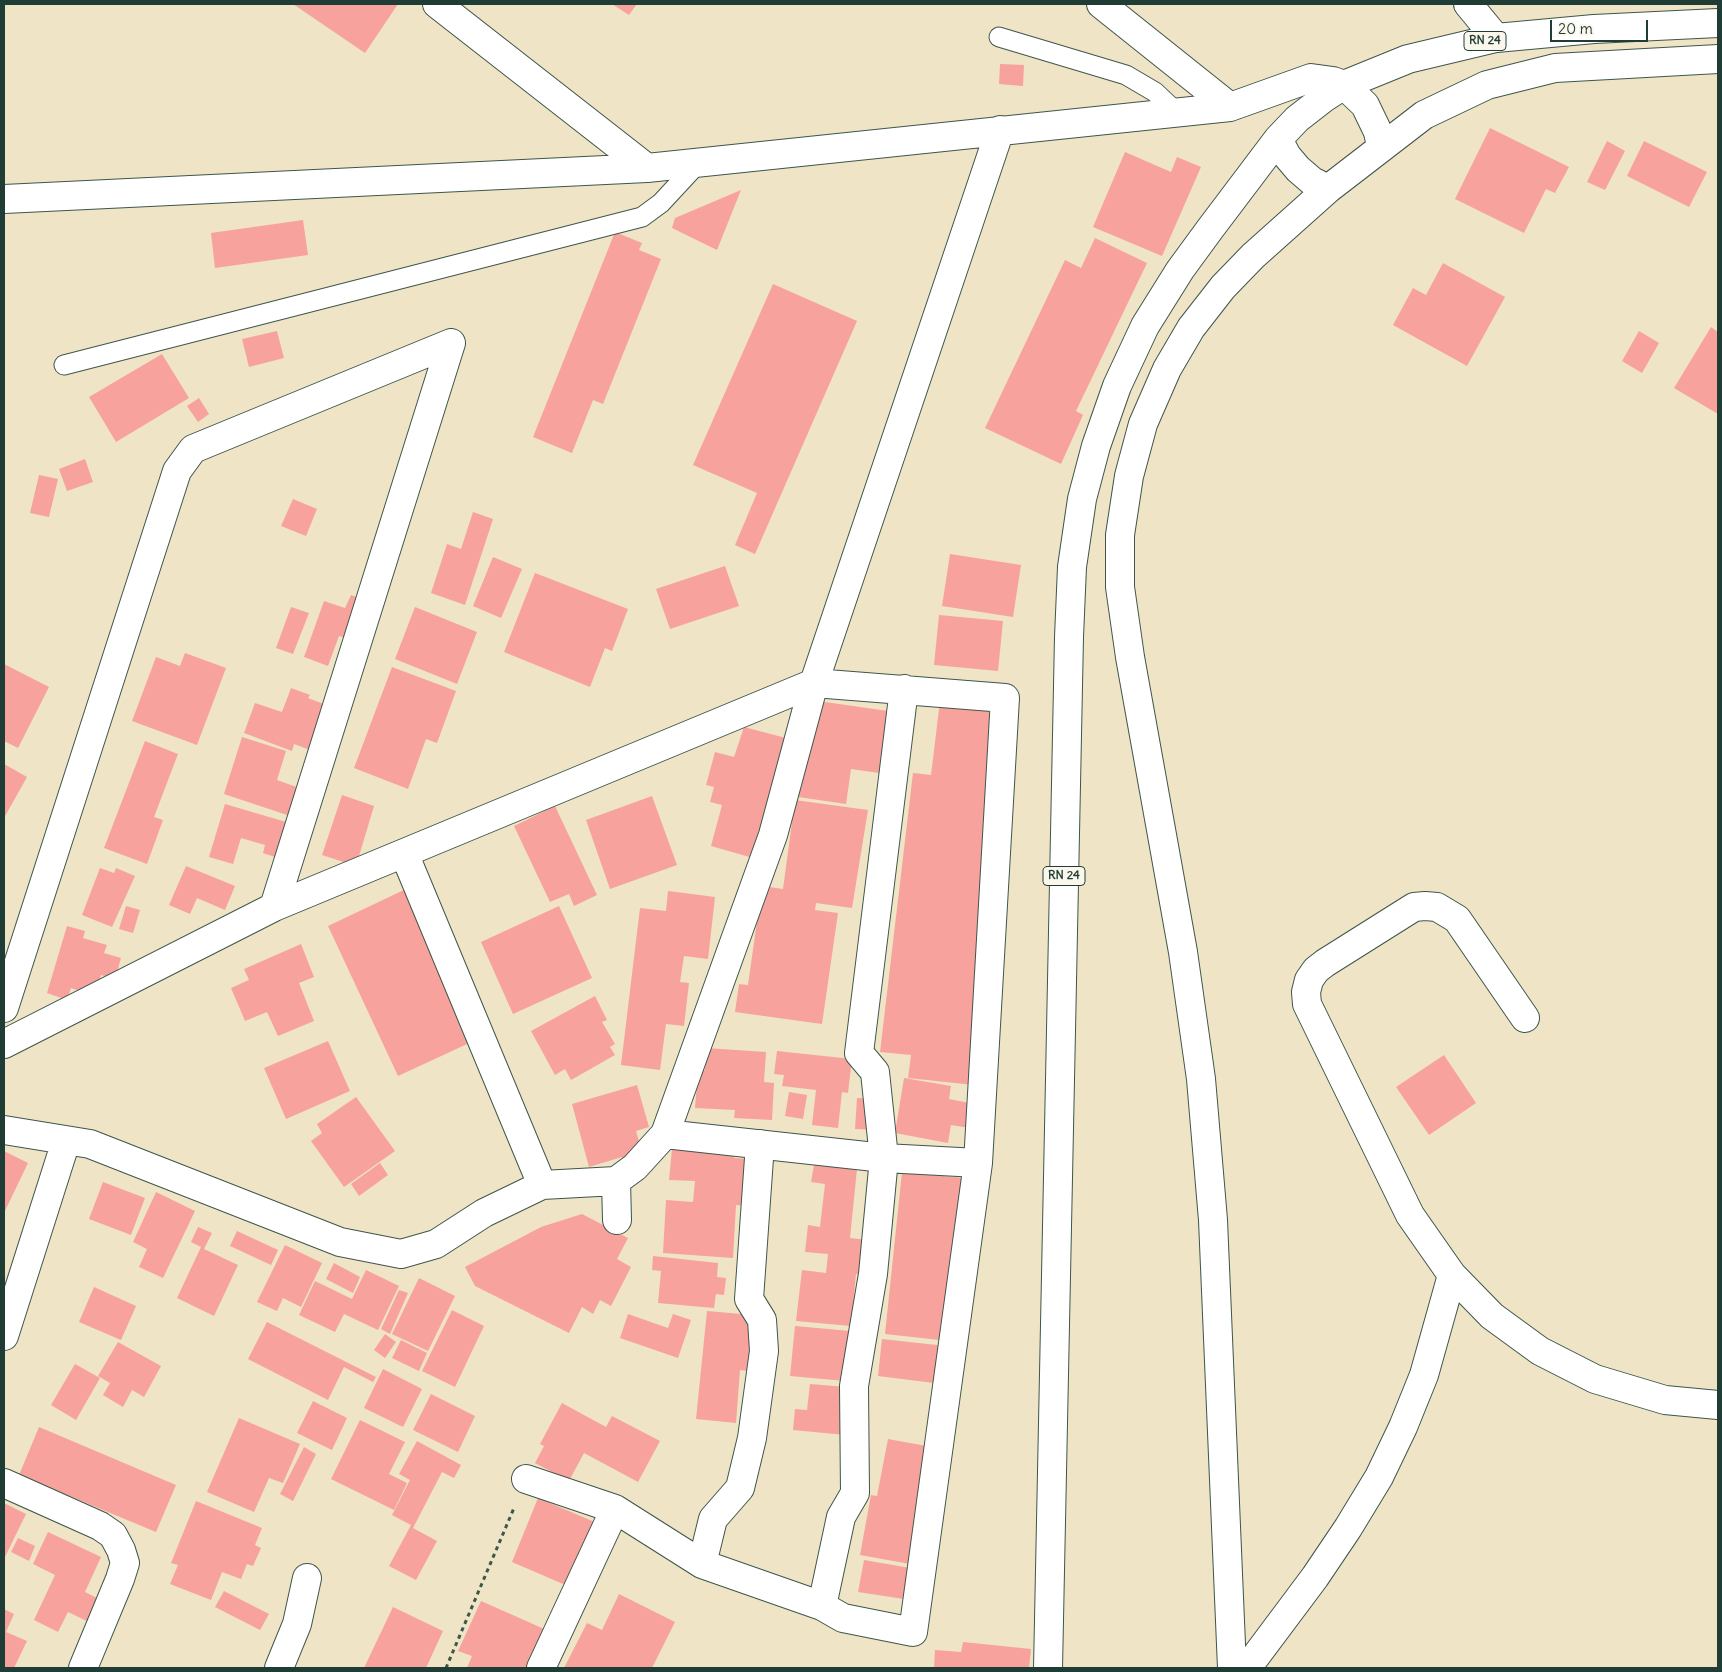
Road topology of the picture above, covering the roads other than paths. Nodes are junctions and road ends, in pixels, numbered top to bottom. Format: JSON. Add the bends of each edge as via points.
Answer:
{"nodes":[{"id":1,"x":437,"y":4,"type":"edge"},
{"id":2,"x":1101,"y":4,"type":"edge"},
{"id":3,"x":1468,"y":4,"type":"edge"},
{"id":4,"x":1718,"y":23,"type":"edge"},
{"id":5,"x":999,"y":38,"type":"dead end"},
{"id":6,"x":1496,"y":38,"type":"junction"},
{"id":7,"x":1718,"y":58,"type":"edge"},
{"id":8,"x":1344,"y":85,"type":"junction"},
{"id":9,"x":1230,"y":106,"type":"junction"},
{"id":10,"x":1176,"y":112,"type":"junction"},
{"id":11,"x":1000,"y":130,"type":"junction"},
{"id":12,"x":1278,"y":139,"type":"junction"},
{"id":13,"x":1381,"y":146,"type":"junction"},
{"id":14,"x":699,"y":162,"type":"junction"},
{"id":15,"x":647,"y":168,"type":"junction"},
{"id":16,"x":1328,"y":189,"type":"junction"},
{"id":17,"x":4,"y":199,"type":"edge"},
{"id":18,"x":64,"y":365,"type":"dead end"},
{"id":19,"x":814,"y":683,"type":"junction"},
{"id":20,"x":904,"y":689,"type":"junction"},
{"id":21,"x":404,"y":853,"type":"junction"},
{"id":22,"x":274,"y":907,"type":"junction"},
{"id":23,"x":4,"y":1008,"type":"edge"},
{"id":24,"x":1525,"y":1018,"type":"dead end"},
{"id":25,"x":4,"y":1044,"type":"edge"},
{"id":26,"x":4,"y":1130,"type":"edge"},
{"id":27,"x":665,"y":1134,"type":"junction"},
{"id":28,"x":66,"y":1141,"type":"junction"},
{"id":29,"x":760,"y":1144,"type":"junction"},
{"id":30,"x":884,"y":1158,"type":"junction"},
{"id":31,"x":978,"y":1162,"type":"junction"},
{"id":32,"x":616,"y":1182,"type":"junction"},
{"id":33,"x":542,"y":1185,"type":"junction"},
{"id":34,"x":617,"y":1220,"type":"dead end"},
{"id":35,"x":1452,"y":1275,"type":"junction"},
{"id":36,"x":4,"y":1336,"type":"edge"},
{"id":37,"x":1718,"y":1405,"type":"edge"},
{"id":38,"x":526,"y":1479,"type":"road end"},
{"id":39,"x":4,"y":1483,"type":"edge"},
{"id":40,"x":615,"y":1509,"type":"junction"},
{"id":41,"x":702,"y":1564,"type":"junction"},
{"id":42,"x":307,"y":1578,"type":"dead end"},
{"id":43,"x":822,"y":1606,"type":"junction"},
{"id":44,"x":83,"y":1668,"type":"edge"},
{"id":45,"x":279,"y":1668,"type":"edge"},
{"id":46,"x":541,"y":1668,"type":"edge"},
{"id":47,"x":1048,"y":1668,"type":"edge"},
{"id":48,"x":1232,"y":1668,"type":"edge"},
{"id":49,"x":1247,"y":1668,"type":"edge"}],
"edges":[{"from":1,"to":15,"type":"street"},
{"from":2,"to":9,"type":"street"},
{"from":3,"to":6,"type":"street"},
{"from":4,"to":6,"type":"street","number":"RN 24"},
{"from":5,"to":10,"type":"lane","via":[[1126,75],[1155,92]]},
{"from":6,"to":8,"type":"street","number":"RN 24","via":[[1408,59]]},
{"from":7,"to":13,"type":"street","via":[[1555,68],[1520,75],[1454,98],[1424,114]]},
{"from":8,"to":9,"type":"street","via":[[1311,78]]},
{"from":8,"to":12,"type":"street","number":"RN 24","via":[[1304,114]]},
{"from":8,"to":13,"type":"street","via":[[1369,112]]},
{"from":9,"to":10,"type":"street"},
{"from":10,"to":11,"type":"street"},
{"from":11,"to":14,"type":"street"},
{"from":11,"to":19,"type":"street"},
{"from":12,"to":16,"type":"street","via":[[1298,170]]},
{"from":12,"to":47,"type":"street","number":"RN 24","via":[[1180,270],[1145,326],[1117,386],[1096,446],[1072,567]]},
{"from":13,"to":16,"type":"street"},
{"from":14,"to":15,"type":"street"},
{"from":14,"to":18,"type":"lane","via":[[661,204],[642,217]]},
{"from":15,"to":17,"type":"street"},
{"from":16,"to":48,"type":"street","via":[[1253,256],[1223,287],[1191,328],[1167,369],[1143,424],[1128,476],[1120,535],[1120,587],[1130,657],[1184,952],[1201,1079],[1214,1230]]},
{"from":19,"to":20,"type":"street"},
{"from":19,"to":21,"type":"street"},
{"from":19,"to":27,"type":"street","via":[[773,835]]},
{"from":20,"to":30,"type":"street","via":[[859,1053],[875,1072]]},
{"from":20,"to":31,"type":"street","via":[[1005,698]]},
{"from":21,"to":22,"type":"street"},
{"from":21,"to":33,"type":"street"},
{"from":22,"to":23,"type":"street","via":[[451,343],[193,449],[177,471]]},
{"from":22,"to":25,"type":"street"},
{"from":24,"to":35,"type":"street","via":[[1457,919],[1437,907],[1414,907],[1325,963],[1309,980],[1306,992],[1311,1013],[1410,1215]]},
{"from":26,"to":28,"type":"street"},
{"from":27,"to":29,"type":"street"},
{"from":27,"to":32,"type":"street","via":[[635,1167]]},
{"from":28,"to":33,"type":"street","via":[[90,1144],[340,1242],[401,1254],[436,1244],[484,1213]]},
{"from":28,"to":36,"type":"street"},
{"from":29,"to":30,"type":"street"},
{"from":29,"to":41,"type":"street","via":[[748,1300],[762,1320],[764,1351],[752,1438],[740,1488],[713,1518]]},
{"from":30,"to":31,"type":"street"},
{"from":30,"to":43,"type":"street","via":[[873,1274],[854,1386],[855,1492],[841,1517]]},
{"from":31,"to":43,"type":"street","via":[[913,1632],[843,1618]]},
{"from":32,"to":33,"type":"street"},
{"from":32,"to":34,"type":"street"},
{"from":35,"to":37,"type":"street","via":[[1492,1316],[1540,1351],[1595,1379],[1665,1400]]},
{"from":35,"to":49,"type":"street","via":[[1424,1375],[1378,1477],[1321,1569]]},
{"from":38,"to":40,"type":"street"},
{"from":39,"to":44,"type":"street","via":[[100,1526],[113,1535],[121,1550],[125,1563],[120,1579]]},
{"from":40,"to":41,"type":"street"},
{"from":40,"to":46,"type":"street"},
{"from":41,"to":43,"type":"street"},
{"from":42,"to":45,"type":"street","via":[[297,1624]]}]}
